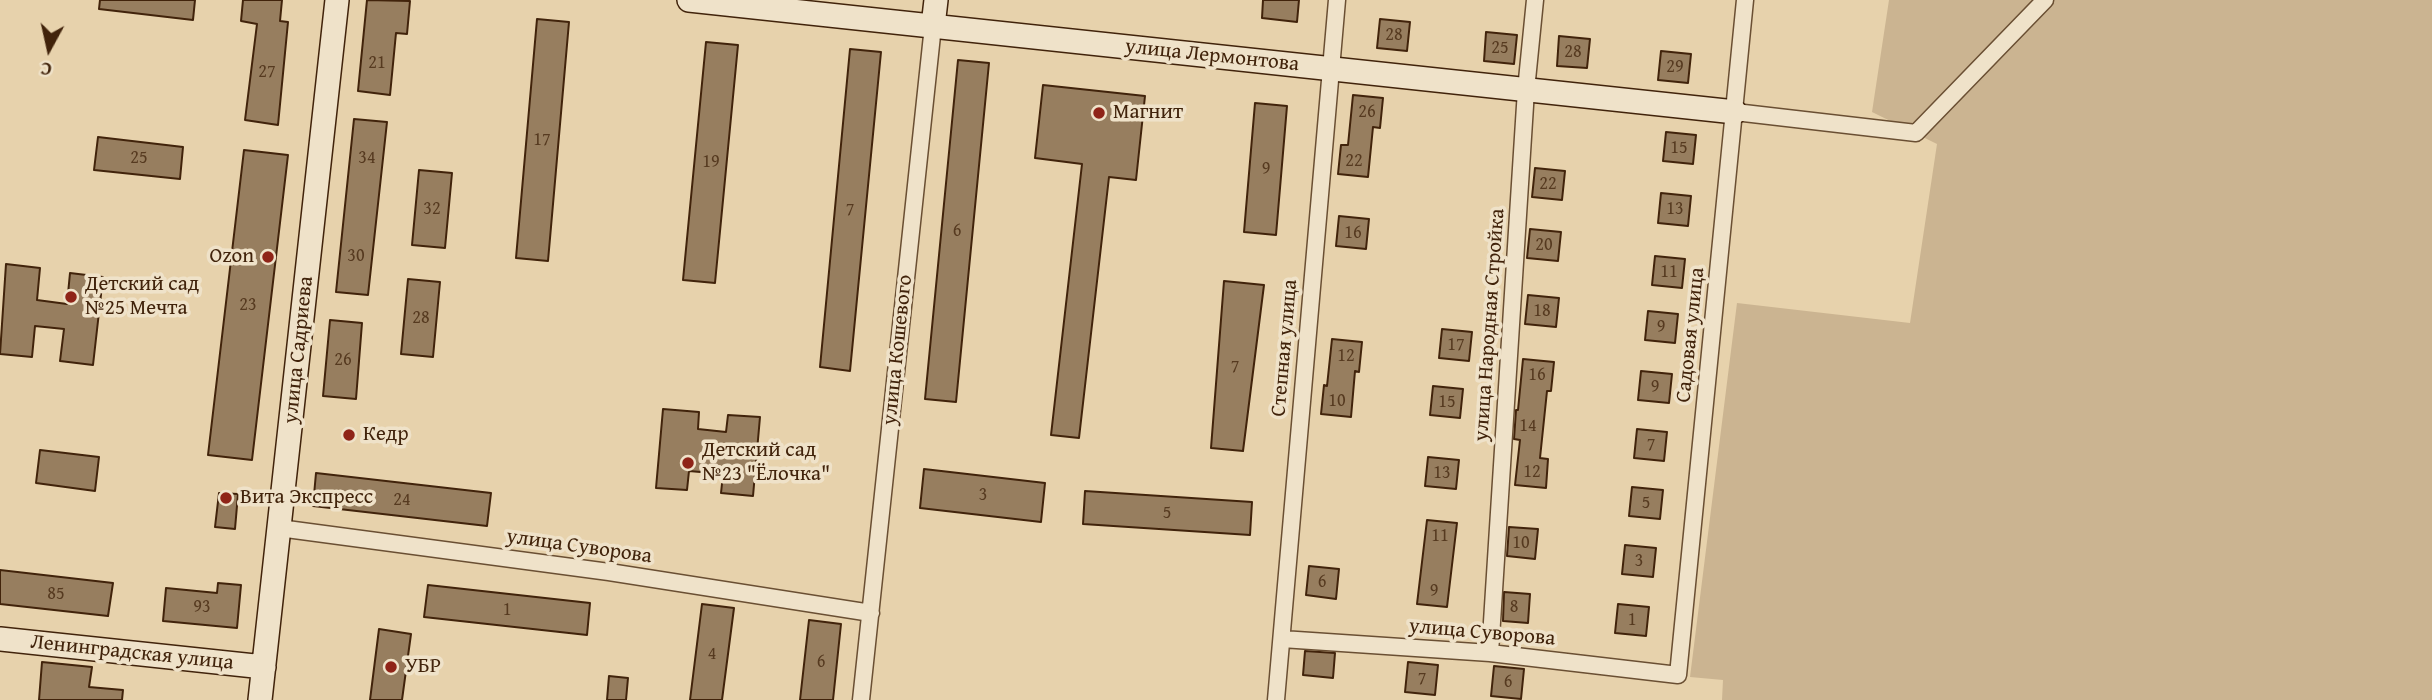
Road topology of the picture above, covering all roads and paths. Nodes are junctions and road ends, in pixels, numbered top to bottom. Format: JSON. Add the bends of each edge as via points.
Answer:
{"nodes":[{"id":1,"x":337,"y":0,"type":"edge"},
{"id":2,"x":689,"y":0,"type":"edge"},
{"id":3,"x":936,"y":0,"type":"edge"},
{"id":4,"x":1337,"y":0,"type":"edge"},
{"id":5,"x":1535,"y":0,"type":"edge"},
{"id":6,"x":1745,"y":0,"type":"edge"},
{"id":7,"x":2045,"y":0,"type":"edge"},
{"id":8,"x":933,"y":26,"type":"junction"},
{"id":9,"x":1330,"y":69,"type":"junction"},
{"id":10,"x":1525,"y":90,"type":"junction"},
{"id":11,"x":1735,"y":112,"type":"junction"},
{"id":12,"x":279,"y":528,"type":"junction"},
{"id":13,"x":871,"y":613,"type":"junction"},
{"id":14,"x":0,"y":639,"type":"edge"},
{"id":15,"x":1282,"y":639,"type":"junction"},
{"id":16,"x":1490,"y":653,"type":"junction"},
{"id":17,"x":264,"y":667,"type":"junction"},
{"id":18,"x":1678,"y":675,"type":"joint"},
{"id":19,"x":260,"y":700,"type":"edge"},
{"id":20,"x":861,"y":700,"type":"edge"},
{"id":21,"x":1276,"y":700,"type":"edge"}],
"edges":[{"from":1,"to":12,"type":"street","name":"улица Садриева"},
{"from":2,"to":8,"type":"street","name":"улица Лермонтова"},
{"from":3,"to":8,"type":"street","name":"улица Кошевого"},
{"from":4,"to":9,"type":"street","name":"Степная улица"},
{"from":5,"to":10,"type":"street","name":"улица Народная Стройка"},
{"from":6,"to":11,"type":"street","name":"Садовая улица"},
{"from":7,"to":11,"type":"street","via":[[1916,133]]},
{"from":8,"to":9,"type":"street","name":"улица Лермонтова"},
{"from":8,"to":13,"type":"street","name":"улица Кошевого"},
{"from":9,"to":10,"type":"street","name":"улица Лермонтова"},
{"from":9,"to":15,"type":"street","name":"Степная улица"},
{"from":10,"to":11,"type":"street","name":"улица Лермонтова"},
{"from":10,"to":16,"type":"street","name":"улица Народная Стройка"},
{"from":11,"to":18,"type":"street","name":"Садовая улица"},
{"from":12,"to":13,"type":"street","name":"улица Суворова"},
{"from":12,"to":17,"type":"street","name":"улица Садриева"},
{"from":13,"to":20,"type":"street","name":"улица Кошевого"},
{"from":14,"to":17,"type":"street","name":"Ленинградская улица"},
{"from":15,"to":16,"type":"street","name":"улица Суворова"},
{"from":15,"to":21,"type":"street","name":"Степная улица"},
{"from":16,"to":18,"type":"street","name":"улица Суворова"},
{"from":17,"to":19,"type":"street","name":"улица Садриева"}]}
